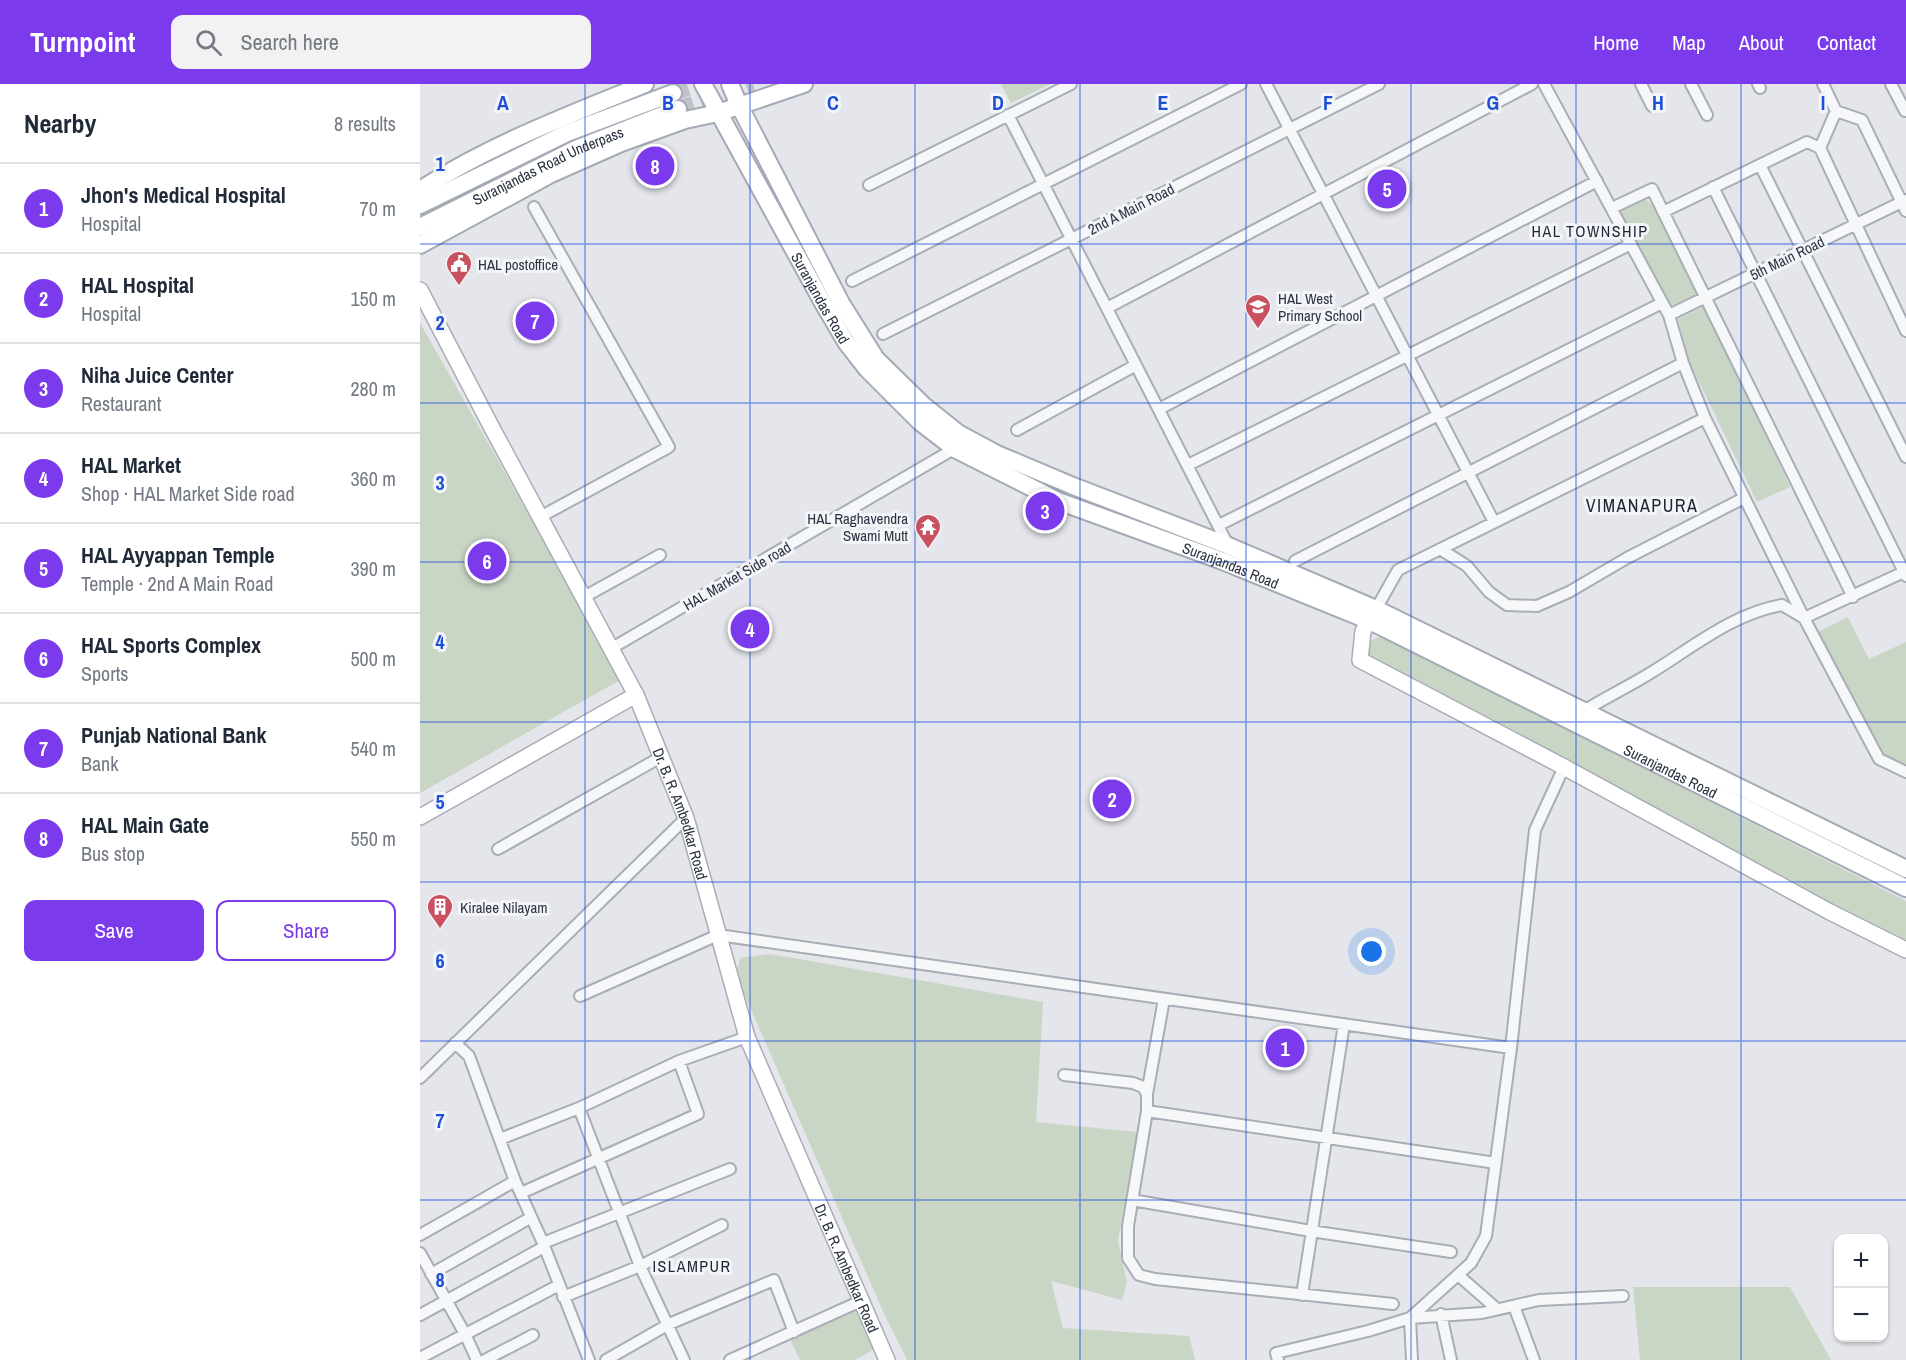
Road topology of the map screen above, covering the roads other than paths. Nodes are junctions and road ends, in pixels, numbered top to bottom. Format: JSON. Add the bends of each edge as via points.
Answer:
{"nodes":[{"id":1,"x":645,"y":84,"type":"edge"},
{"id":2,"x":703,"y":84,"type":"edge"},
{"id":3,"x":730,"y":84,"type":"edge"},
{"id":4,"x":804,"y":84,"type":"edge"},
{"id":5,"x":1071,"y":84,"type":"edge"},
{"id":6,"x":1241,"y":84,"type":"edge"},
{"id":7,"x":1266,"y":84,"type":"edge"},
{"id":8,"x":1379,"y":84,"type":"edge"},
{"id":9,"x":1532,"y":84,"type":"edge"},
{"id":10,"x":1544,"y":84,"type":"edge"},
{"id":11,"x":1641,"y":84,"type":"edge"},
{"id":12,"x":1692,"y":84,"type":"edge"},
{"id":13,"x":1823,"y":84,"type":"edge"},
{"id":14,"x":1891,"y":84,"type":"edge"},
{"id":15,"x":739,"y":105,"type":"junction"},
{"id":16,"x":1652,"y":106,"type":"dead end"},
{"id":17,"x":1836,"y":111,"type":"junction"},
{"id":18,"x":1905,"y":111,"type":"edge"},
{"id":19,"x":718,"y":113,"type":"junction"},
{"id":20,"x":1008,"y":115,"type":"junction"},
{"id":21,"x":1707,"y":115,"type":"dead end"},
{"id":22,"x":1290,"y":129,"type":"junction"},
{"id":23,"x":1820,"y":148,"type":"junction"},
{"id":24,"x":1760,"y":165,"type":"junction"},
{"id":25,"x":1597,"y":181,"type":"junction"},
{"id":26,"x":1044,"y":184,"type":"junction"},
{"id":27,"x":869,"y":185,"type":"dead end"},
{"id":28,"x":1713,"y":187,"type":"junction"},
{"id":29,"x":420,"y":190,"type":"edge"},
{"id":30,"x":1323,"y":194,"type":"junction"},
{"id":31,"x":420,"y":205,"type":"edge"},
{"id":32,"x":1905,"y":205,"type":"edge"},
{"id":33,"x":534,"y":207,"type":"dead end"},
{"id":34,"x":1612,"y":208,"type":"junction"},
{"id":35,"x":1663,"y":212,"type":"junction"},
{"id":36,"x":1856,"y":224,"type":"junction"},
{"id":37,"x":420,"y":227,"type":"edge"},
{"id":38,"x":1072,"y":239,"type":"junction"},
{"id":39,"x":1631,"y":244,"type":"junction"},
{"id":40,"x":420,"y":245,"type":"edge"},
{"id":41,"x":1803,"y":250,"type":"junction"},
{"id":42,"x":1756,"y":273,"type":"junction"},
{"id":43,"x":852,"y":281,"type":"dead end"},
{"id":44,"x":420,"y":290,"type":"edge"},
{"id":45,"x":1377,"y":296,"type":"junction"},
{"id":46,"x":1706,"y":297,"type":"junction"},
{"id":47,"x":1662,"y":303,"type":"junction"},
{"id":48,"x":1107,"y":308,"type":"junction"},
{"id":49,"x":1669,"y":315,"type":"junction"},
{"id":50,"x":1906,"y":331,"type":"edge"},
{"id":51,"x":883,"y":334,"type":"dead end"},
{"id":52,"x":1407,"y":355,"type":"junction"},
{"id":53,"x":1683,"y":363,"type":"junction"},
{"id":54,"x":1136,"y":365,"type":"junction"},
{"id":55,"x":1159,"y":410,"type":"junction"},
{"id":56,"x":1439,"y":415,"type":"junction"},
{"id":57,"x":1705,"y":418,"type":"junction"},
{"id":58,"x":1017,"y":430,"type":"dead end"},
{"id":59,"x":968,"y":438,"type":"junction"},
{"id":60,"x":955,"y":449,"type":"junction"},
{"id":61,"x":1906,"y":458,"type":"edge"},
{"id":62,"x":1188,"y":465,"type":"junction"},
{"id":63,"x":1468,"y":473,"type":"junction"},
{"id":64,"x":1744,"y":498,"type":"junction"},
{"id":65,"x":540,"y":517,"type":"junction"},
{"id":66,"x":1494,"y":522,"type":"junction"},
{"id":67,"x":1219,"y":525,"type":"junction"},
{"id":68,"x":1440,"y":549,"type":"junction"},
{"id":69,"x":1225,"y":553,"type":"junction"},
{"id":70,"x":660,"y":555,"type":"dead end"},
{"id":71,"x":1295,"y":561,"type":"dead end"},
{"id":72,"x":1905,"y":573,"type":"edge"},
{"id":73,"x":584,"y":597,"type":"junction"},
{"id":74,"x":1853,"y":597,"type":"junction"},
{"id":75,"x":1373,"y":615,"type":"junction"},
{"id":76,"x":1804,"y":618,"type":"junction"},
{"id":77,"x":612,"y":648,"type":"junction"},
{"id":78,"x":636,"y":695,"type":"junction"},
{"id":79,"x":1584,"y":711,"type":"junction"},
{"id":80,"x":661,"y":757,"type":"junction"},
{"id":81,"x":1564,"y":767,"type":"junction"},
{"id":82,"x":1906,"y":772,"type":"edge"},
{"id":83,"x":420,"y":817,"type":"edge"},
{"id":84,"x":686,"y":818,"type":"junction"},
{"id":85,"x":498,"y":849,"type":"dead end"},
{"id":86,"x":1906,"y":869,"type":"edge"},
{"id":87,"x":1906,"y":888,"type":"edge"},
{"id":88,"x":718,"y":935,"type":"junction"},
{"id":89,"x":1906,"y":950,"type":"edge"},
{"id":90,"x":580,"y":996,"type":"dead end"},
{"id":91,"x":1164,"y":999,"type":"junction"},
{"id":92,"x":1344,"y":1024,"type":"junction"},
{"id":93,"x":747,"y":1037,"type":"junction"},
{"id":94,"x":455,"y":1042,"type":"junction"},
{"id":95,"x":1511,"y":1048,"type":"junction"},
{"id":96,"x":679,"y":1061,"type":"junction"},
{"id":97,"x":1064,"y":1075,"type":"dead end"},
{"id":98,"x":420,"y":1078,"type":"edge"},
{"id":99,"x":1147,"y":1094,"type":"junction"},
{"id":100,"x":579,"y":1108,"type":"junction"},
{"id":101,"x":1147,"y":1111,"type":"junction"},
{"id":102,"x":1326,"y":1138,"type":"junction"},
{"id":103,"x":500,"y":1139,"type":"junction"},
{"id":104,"x":598,"y":1160,"type":"junction"},
{"id":105,"x":1496,"y":1163,"type":"junction"},
{"id":106,"x":730,"y":1169,"type":"dead end"},
{"id":107,"x":515,"y":1181,"type":"junction"},
{"id":108,"x":521,"y":1193,"type":"junction"},
{"id":109,"x":1132,"y":1200,"type":"junction"},
{"id":110,"x":619,"y":1214,"type":"junction"},
{"id":111,"x":530,"y":1218,"type":"junction"},
{"id":112,"x":722,"y":1225,"type":"dead end"},
{"id":113,"x":1311,"y":1232,"type":"junction"},
{"id":114,"x":420,"y":1235,"type":"edge"},
{"id":115,"x":543,"y":1245,"type":"junction"},
{"id":116,"x":1451,"y":1252,"type":"dead end"},
{"id":117,"x":420,"y":1253,"type":"edge"},
{"id":118,"x":640,"y":1266,"type":"junction"},
{"id":119,"x":431,"y":1274,"type":"junction"},
{"id":120,"x":1458,"y":1275,"type":"junction"},
{"id":121,"x":559,"y":1285,"type":"junction"},
{"id":122,"x":1302,"y":1295,"type":"junction"},
{"id":123,"x":1623,"y":1296,"type":"dead end"},
{"id":124,"x":563,"y":1297,"type":"junction"},
{"id":125,"x":446,"y":1300,"type":"junction"},
{"id":126,"x":861,"y":1301,"type":"junction"},
{"id":127,"x":1393,"y":1304,"type":"dead end"},
{"id":128,"x":1514,"y":1306,"type":"junction"},
{"id":129,"x":1497,"y":1309,"type":"junction"},
{"id":130,"x":1441,"y":1314,"type":"junction"},
{"id":131,"x":420,"y":1315,"type":"edge"},
{"id":132,"x":1410,"y":1318,"type":"junction"},
{"id":133,"x":669,"y":1324,"type":"junction"},
{"id":134,"x":794,"y":1332,"type":"junction"},
{"id":135,"x":465,"y":1334,"type":"junction"},
{"id":136,"x":533,"y":1335,"type":"dead end"},
{"id":137,"x":420,"y":1358,"type":"edge"},
{"id":138,"x":884,"y":1359,"type":"edge"},
{"id":139,"x":477,"y":1360,"type":"edge"},
{"id":140,"x":485,"y":1360,"type":"edge"},
{"id":141,"x":590,"y":1360,"type":"edge"},
{"id":142,"x":606,"y":1360,"type":"edge"},
{"id":143,"x":684,"y":1360,"type":"edge"},
{"id":144,"x":730,"y":1360,"type":"edge"},
{"id":145,"x":1278,"y":1360,"type":"edge"},
{"id":146,"x":1412,"y":1360,"type":"edge"},
{"id":147,"x":1451,"y":1360,"type":"edge"},
{"id":148,"x":1534,"y":1360,"type":"edge"}],
"edges":[{"from":1,"to":29,"type":"main road","via":[[564,116],[446,173]]},
{"from":2,"to":19,"type":"main road","name":"Suranjandas Road"},
{"from":3,"to":15,"type":"main road","name":"Suranjandas Road"},
{"from":4,"to":15,"type":"main road"},
{"from":5,"to":20,"type":"street"},
{"from":6,"to":26,"type":"street"},
{"from":7,"to":22,"type":"street"},
{"from":8,"to":22,"type":"street","name":"2nd A Main Road"},
{"from":9,"to":30,"type":"street"},
{"from":10,"to":25,"type":"street"},
{"from":11,"to":16,"type":"street"},
{"from":12,"to":21,"type":"street"},
{"from":13,"to":17,"type":"street"},
{"from":14,"to":18,"type":"street"},
{"from":15,"to":19,"type":"main road"},
{"from":15,"to":59,"type":"main road","name":"Suranjandas Road","via":[[842,303],[876,359],[923,405]]},
{"from":17,"to":23,"type":"street"},
{"from":17,"to":32,"type":"street","via":[[1862,120]]},
{"from":19,"to":40,"type":"main road","via":[[685,120],[591,156]]},
{"from":19,"to":60,"type":"main road","name":"Suranjandas Road","via":[[846,342],[920,422]]},
{"from":20,"to":26,"type":"street"},
{"from":20,"to":27,"type":"street"},
{"from":22,"to":30,"type":"street"},
{"from":22,"to":38,"type":"street","name":"2nd A Main Road"},
{"from":23,"to":24,"type":"street","via":[[1807,142]]},
{"from":23,"to":36,"type":"street"},
{"from":24,"to":28,"type":"street"},
{"from":24,"to":41,"type":"street"},
{"from":25,"to":34,"type":"street"},
{"from":25,"to":45,"type":"street"},
{"from":26,"to":38,"type":"street"},
{"from":26,"to":43,"type":"street"},
{"from":28,"to":35,"type":"street"},
{"from":28,"to":42,"type":"street"},
{"from":30,"to":45,"type":"street"},
{"from":30,"to":48,"type":"street"},
{"from":31,"to":37,"type":"main road","name":"Suranjandas Road Underpass","via":[[567,133],[676,101]]},
{"from":32,"to":36,"type":"street","name":"5th Main Road"},
{"from":33,"to":65,"type":"street","via":[[669,447]]},
{"from":34,"to":35,"type":"street","via":[[1652,189]]},
{"from":34,"to":39,"type":"street"},
{"from":35,"to":46,"type":"street"},
{"from":36,"to":41,"type":"street","name":"5th Main Road"},
{"from":36,"to":50,"type":"street"},
{"from":38,"to":48,"type":"street"},
{"from":38,"to":51,"type":"street","name":"2nd A Main Road"},
{"from":39,"to":47,"type":"street"},
{"from":39,"to":52,"type":"street"},
{"from":41,"to":42,"type":"street","name":"5th Main Road"},
{"from":41,"to":61,"type":"street"},
{"from":42,"to":46,"type":"street","name":"5th Main Road"},
{"from":42,"to":72,"type":"street"},
{"from":44,"to":65,"type":"street","name":"Dr. B. R. Ambedkar Road"},
{"from":45,"to":52,"type":"street"},
{"from":45,"to":55,"type":"street"},
{"from":46,"to":49,"type":"street","name":"5th Main Road"},
{"from":46,"to":74,"type":"street"},
{"from":47,"to":49,"type":"street"},
{"from":47,"to":56,"type":"street"},
{"from":48,"to":54,"type":"street"},
{"from":49,"to":53,"type":"street"},
{"from":52,"to":56,"type":"street"},
{"from":52,"to":62,"type":"street"},
{"from":53,"to":57,"type":"street"},
{"from":53,"to":63,"type":"street"},
{"from":54,"to":55,"type":"street"},
{"from":54,"to":58,"type":"street"},
{"from":55,"to":62,"type":"street"},
{"from":56,"to":63,"type":"street"},
{"from":56,"to":67,"type":"street"},
{"from":57,"to":64,"type":"street"},
{"from":57,"to":66,"type":"street"},
{"from":59,"to":60,"type":"street","name":"HAL Market Side road"},
{"from":59,"to":69,"type":"main road","name":"Suranjandas Road"},
{"from":60,"to":69,"type":"main road","name":"Suranjandas Road","via":[[1058,501]]},
{"from":60,"to":77,"type":"street","name":"HAL Market Side road"},
{"from":62,"to":67,"type":"street"},
{"from":63,"to":66,"type":"street"},
{"from":63,"to":71,"type":"street"},
{"from":64,"to":68,"type":"street","via":[[1538,606],[1507,605],[1489,592],[1467,566]]},
{"from":64,"to":76,"type":"street"},
{"from":65,"to":73,"type":"street","name":"Dr. B. R. Ambedkar Road"},
{"from":66,"to":68,"type":"street"},
{"from":67,"to":69,"type":"street"},
{"from":68,"to":75,"type":"street","via":[[1398,570]]},
{"from":69,"to":75,"type":"main road","name":"Suranjandas Road"},
{"from":70,"to":73,"type":"street"},
{"from":72,"to":74,"type":"street"},
{"from":73,"to":77,"type":"street","name":"Dr. B. R. Ambedkar Road"},
{"from":74,"to":76,"type":"street"},
{"from":75,"to":79,"type":"main road","name":"Suranjandas Road"},
{"from":75,"to":81,"type":"street","via":[[1363,631],[1360,660]]},
{"from":75,"to":87,"type":"main road","name":"Suranjandas Road"},
{"from":76,"to":79,"type":"street","via":[[1782,605],[1767,607],[1701,641]]},
{"from":76,"to":82,"type":"street","via":[[1879,759]]},
{"from":77,"to":78,"type":"street","name":"Dr. B. R. Ambedkar Road"},
{"from":78,"to":80,"type":"street","name":"Dr. B. R. Ambedkar Road"},
{"from":78,"to":83,"type":"street"},
{"from":79,"to":86,"type":"main road","name":"Suranjandas Road"},
{"from":80,"to":84,"type":"street","name":"Dr. B. R. Ambedkar Road"},
{"from":80,"to":85,"type":"street"},
{"from":81,"to":89,"type":"street"},
{"from":81,"to":95,"type":"street","via":[[1535,830]]},
{"from":84,"to":88,"type":"street","name":"Dr. B. R. Ambedkar Road"},
{"from":84,"to":94,"type":"street"},
{"from":88,"to":90,"type":"street"},
{"from":88,"to":91,"type":"street"},
{"from":88,"to":93,"type":"street","name":"Dr. B. R. Ambedkar Road"},
{"from":91,"to":92,"type":"street"},
{"from":91,"to":99,"type":"street"},
{"from":92,"to":95,"type":"street"},
{"from":92,"to":102,"type":"street"},
{"from":93,"to":96,"type":"street"},
{"from":93,"to":126,"type":"street","name":"Dr. B. R. Ambedkar Road"},
{"from":94,"to":98,"type":"street"},
{"from":94,"to":103,"type":"street","via":[[469,1056]]},
{"from":95,"to":105,"type":"street"},
{"from":96,"to":100,"type":"street"},
{"from":96,"to":104,"type":"street","via":[[698,1114]]},
{"from":97,"to":99,"type":"street","via":[[1133,1083],[1143,1087]]},
{"from":99,"to":101,"type":"street"},
{"from":100,"to":103,"type":"street"},
{"from":100,"to":104,"type":"street"},
{"from":101,"to":102,"type":"street"},
{"from":101,"to":109,"type":"street"},
{"from":102,"to":105,"type":"street"},
{"from":102,"to":113,"type":"street"},
{"from":103,"to":107,"type":"street"},
{"from":104,"to":108,"type":"street"},
{"from":104,"to":110,"type":"street"},
{"from":105,"to":120,"type":"street","via":[[1486,1236],[1471,1263]]},
{"from":106,"to":110,"type":"street"},
{"from":107,"to":108,"type":"street"},
{"from":107,"to":114,"type":"street"},
{"from":108,"to":111,"type":"street"},
{"from":109,"to":113,"type":"street"},
{"from":109,"to":122,"type":"street","via":[[1128,1258],[1139,1275]]},
{"from":110,"to":115,"type":"street"},
{"from":110,"to":118,"type":"street"},
{"from":111,"to":115,"type":"street"},
{"from":111,"to":119,"type":"street"},
{"from":112,"to":118,"type":"street"},
{"from":113,"to":116,"type":"street"},
{"from":113,"to":122,"type":"street"},
{"from":115,"to":121,"type":"street"},
{"from":115,"to":125,"type":"street"},
{"from":117,"to":119,"type":"street"},
{"from":118,"to":124,"type":"street"},
{"from":118,"to":133,"type":"street"},
{"from":119,"to":125,"type":"street"},
{"from":120,"to":129,"type":"street"},
{"from":120,"to":132,"type":"street"},
{"from":121,"to":124,"type":"street"},
{"from":121,"to":135,"type":"street"},
{"from":122,"to":127,"type":"street"},
{"from":123,"to":128,"type":"street","via":[[1539,1300]]},
{"from":124,"to":141,"type":"street"},
{"from":125,"to":131,"type":"street"},
{"from":125,"to":135,"type":"street"},
{"from":126,"to":134,"type":"street"},
{"from":126,"to":138,"type":"street","name":"Dr. B. R. Ambedkar Road"},
{"from":128,"to":129,"type":"street"},
{"from":128,"to":148,"type":"street"},
{"from":129,"to":130,"type":"street"},
{"from":130,"to":132,"type":"street"},
{"from":130,"to":147,"type":"street"},
{"from":132,"to":145,"type":"street","via":[[1276,1353]]},
{"from":132,"to":146,"type":"street"},
{"from":133,"to":134,"type":"street","via":[[774,1280]]},
{"from":133,"to":142,"type":"street"},
{"from":133,"to":143,"type":"street"},
{"from":134,"to":144,"type":"street"},
{"from":135,"to":137,"type":"street"},
{"from":135,"to":139,"type":"street"},
{"from":136,"to":140,"type":"street"}]}
